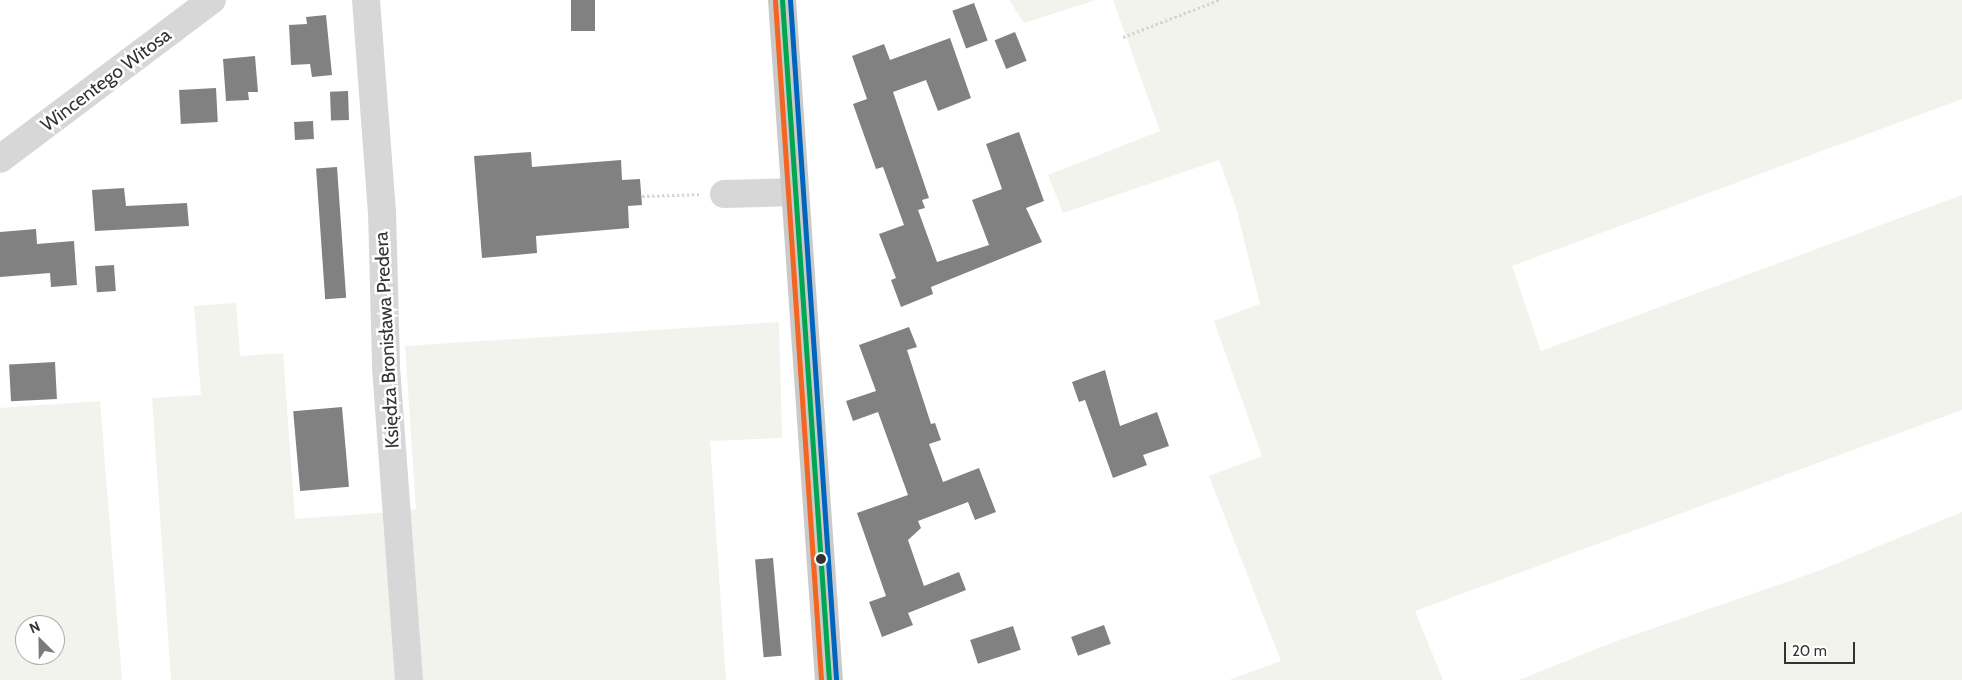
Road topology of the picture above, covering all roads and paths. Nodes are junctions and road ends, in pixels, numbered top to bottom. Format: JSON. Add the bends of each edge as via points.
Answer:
{"nodes":[{"id":1,"x":212,"y":0,"type":"edge"},
{"id":2,"x":366,"y":0,"type":"edge"},
{"id":3,"x":782,"y":0,"type":"edge"},
{"id":4,"x":1219,"y":0,"type":"edge"},
{"id":5,"x":1123,"y":36,"type":"dead end"},
{"id":6,"x":0,"y":160,"type":"edge"},
{"id":7,"x":795,"y":192,"type":"junction"},
{"id":8,"x":724,"y":194,"type":"joint"},
{"id":9,"x":642,"y":196,"type":"dead end"},
{"id":10,"x":409,"y":680,"type":"edge"},
{"id":11,"x":829,"y":680,"type":"edge"}],
"edges":[{"from":1,"to":6,"type":"street","name":"Wincentego Witosa"},
{"from":2,"to":10,"type":"street","name":"Księdza Bronisława Predera","via":[[382,211],[386,367]]},
{"from":3,"to":7,"type":"main road"},
{"from":4,"to":5,"type":"path"},
{"from":7,"to":8,"type":"street"},
{"from":7,"to":11,"type":"main road"},
{"from":8,"to":9,"type":"path"}]}
